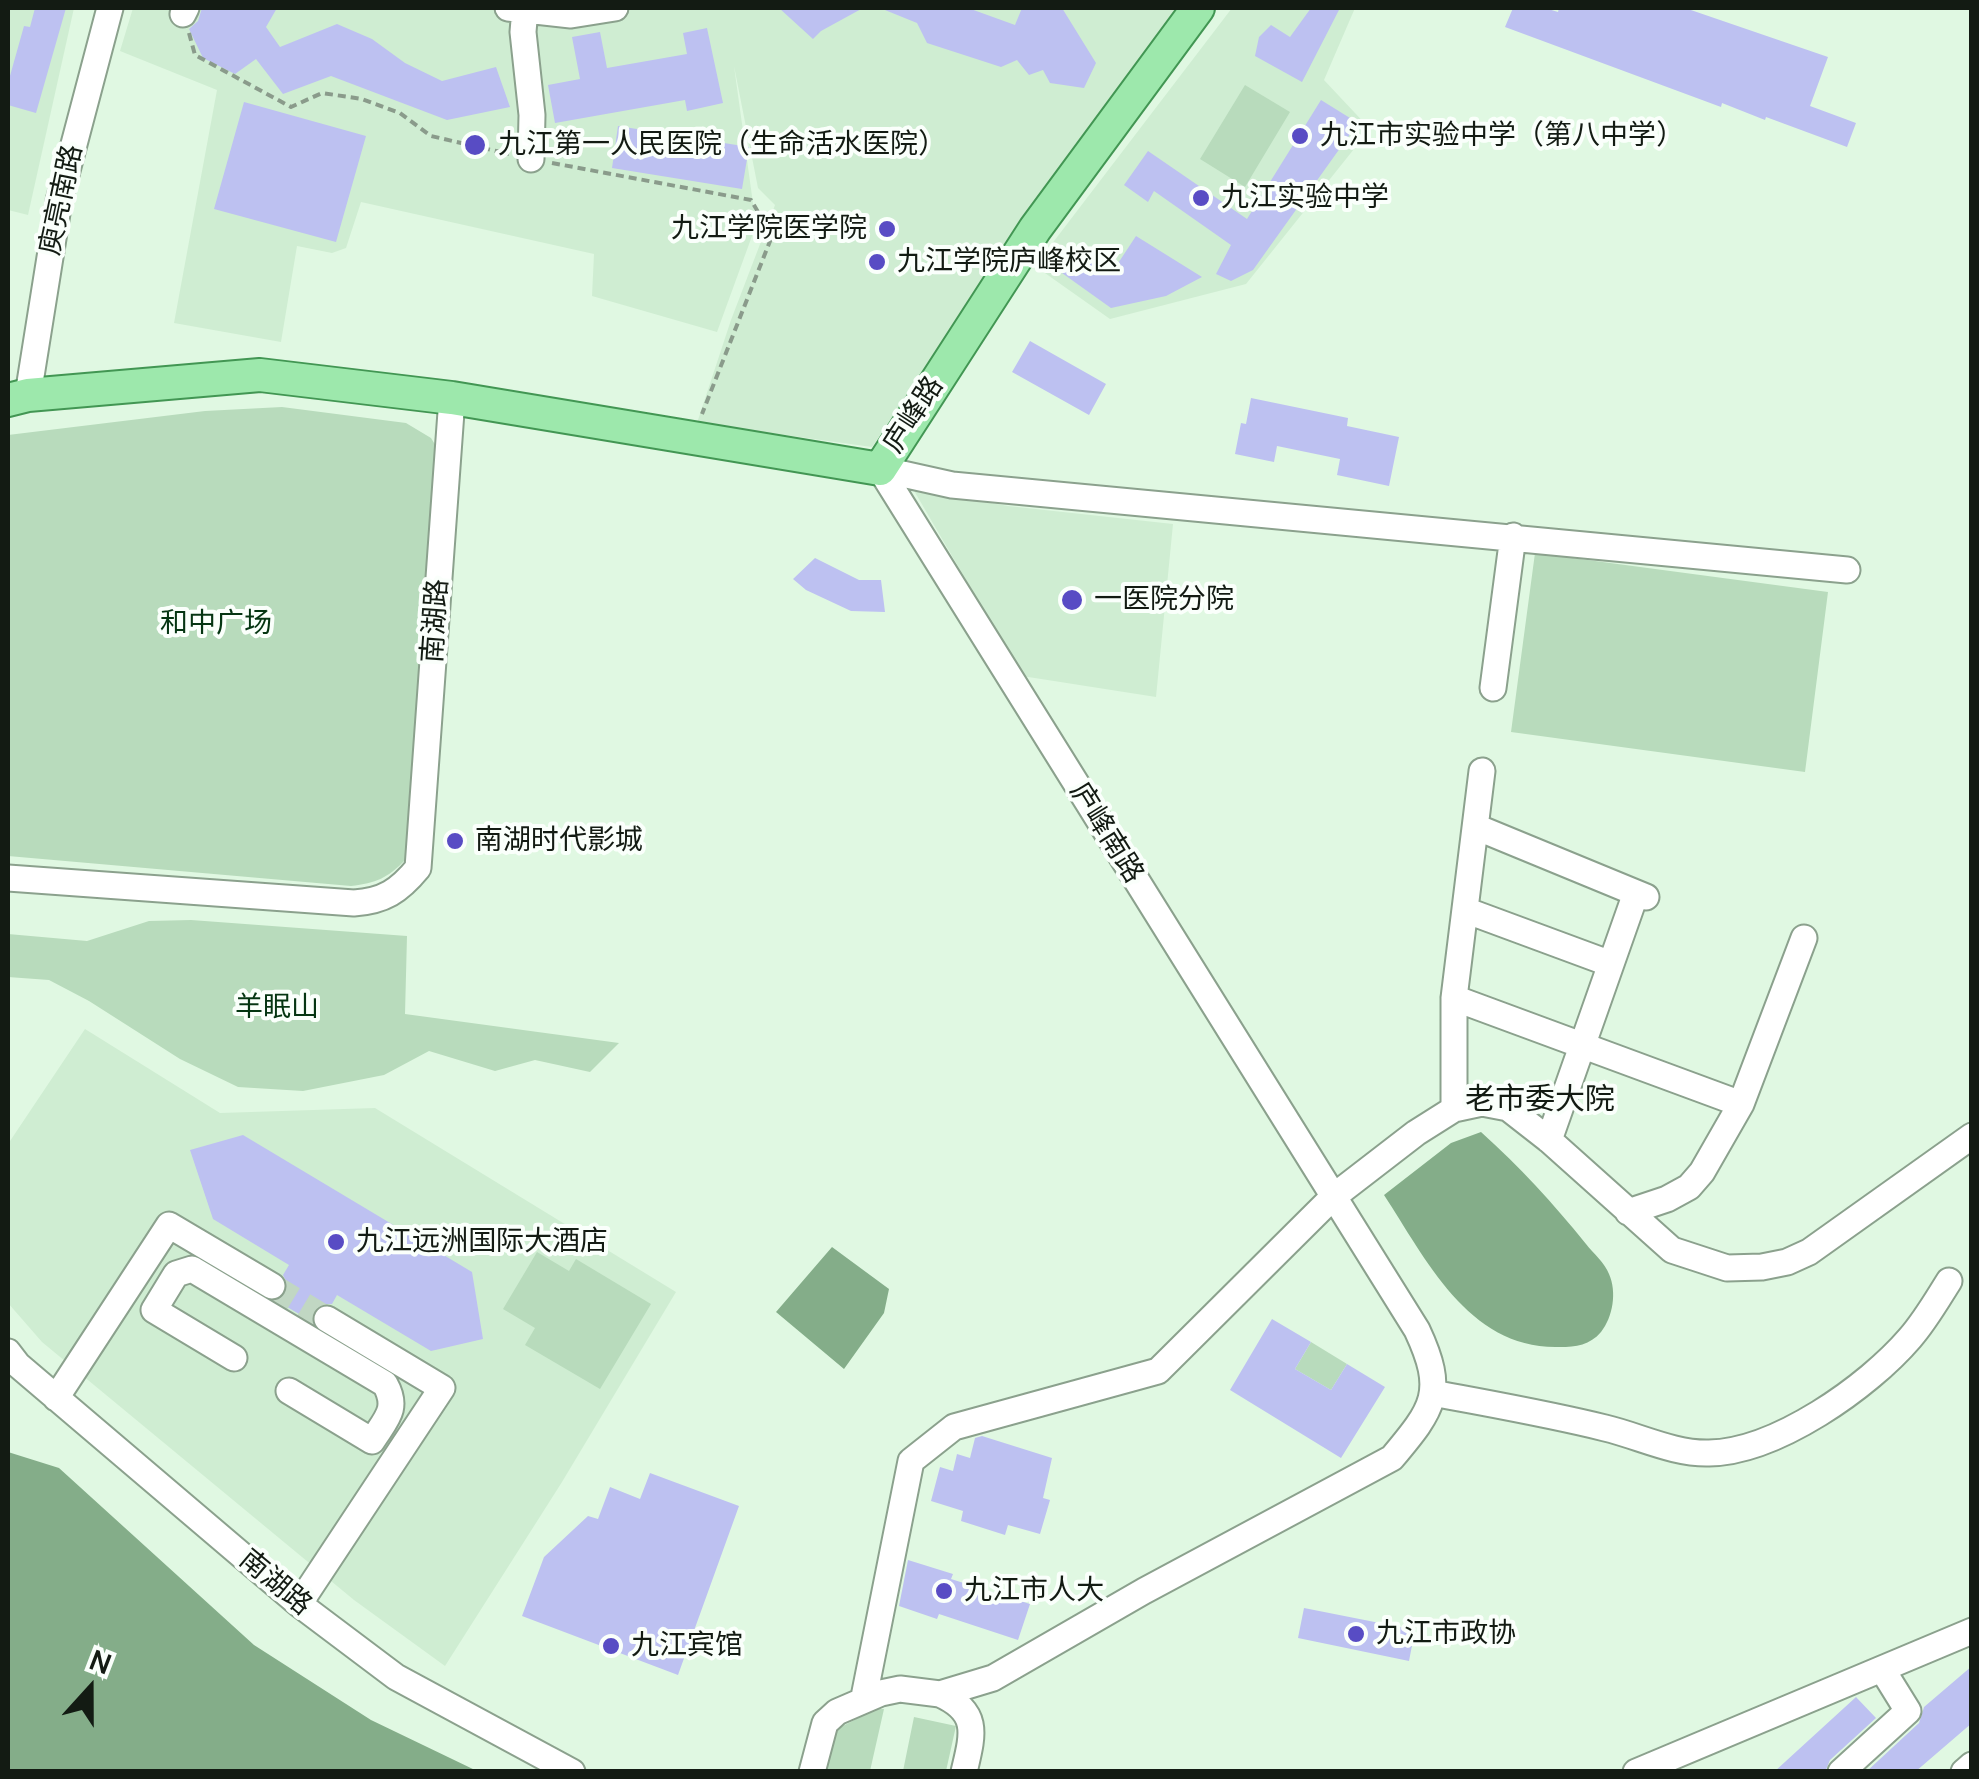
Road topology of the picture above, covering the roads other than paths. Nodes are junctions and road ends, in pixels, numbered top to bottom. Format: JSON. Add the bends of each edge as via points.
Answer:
{"nodes":[{"id":1,"x":110,"y":8,"type":"edge"},
{"id":2,"x":519,"y":8,"type":"edge"},
{"id":3,"x":615,"y":8,"type":"edge"},
{"id":4,"x":1198,"y":8,"type":"edge"},
{"id":5,"x":530,"y":159,"type":"road end"},
{"id":6,"x":18,"y":398,"type":"edge"},
{"id":7,"x":452,"y":398,"type":"junction"},
{"id":8,"x":880,"y":469,"type":"junction"},
{"id":9,"x":1513,"y":536,"type":"junction"},
{"id":10,"x":1847,"y":570,"type":"dead end"},
{"id":11,"x":1493,"y":688,"type":"dead end"},
{"id":12,"x":1482,"y":772,"type":"dead end"},
{"id":13,"x":1476,"y":826,"type":"junction"},
{"id":14,"x":8,"y":878,"type":"edge"},
{"id":15,"x":1465,"y":910,"type":"junction"},
{"id":16,"x":1804,"y":938,"type":"dead end"},
{"id":17,"x":1611,"y":964,"type":"junction"},
{"id":18,"x":1454,"y":998,"type":"junction"},
{"id":19,"x":1583,"y":1044,"type":"junction"},
{"id":20,"x":1742,"y":1104,"type":"junction"},
{"id":21,"x":1454,"y":1109,"type":"junction"},
{"id":22,"x":1972,"y":1136,"type":"edge"},
{"id":23,"x":1549,"y":1140,"type":"junction"},
{"id":24,"x":1333,"y":1197,"type":"junction"},
{"id":25,"x":1628,"y":1212,"type":"junction"},
{"id":26,"x":206,"y":1246,"type":"junction"},
{"id":27,"x":192,"y":1268,"type":"junction"},
{"id":28,"x":1949,"y":1281,"type":"dead end"},
{"id":29,"x":272,"y":1286,"type":"tunnel mouth"},
{"id":30,"x":327,"y":1318,"type":"tunnel mouth"},
{"id":31,"x":8,"y":1352,"type":"edge"},
{"id":32,"x":234,"y":1358,"type":"dead end"},
{"id":33,"x":392,"y":1373,"type":"junction"},
{"id":34,"x":288,"y":1391,"type":"dead end"},
{"id":35,"x":1433,"y":1393,"type":"junction"},
{"id":36,"x":56,"y":1398,"type":"junction"},
{"id":37,"x":299,"y":1604,"type":"junction"},
{"id":38,"x":1972,"y":1631,"type":"edge"},
{"id":39,"x":1882,"y":1669,"type":"junction"},
{"id":40,"x":940,"y":1694,"type":"junction"},
{"id":41,"x":864,"y":1698,"type":"junction"},
{"id":42,"x":1972,"y":1765,"type":"edge"},
{"id":43,"x":572,"y":1772,"type":"edge"},
{"id":44,"x":812,"y":1772,"type":"edge"},
{"id":45,"x":964,"y":1772,"type":"edge"},
{"id":46,"x":1636,"y":1772,"type":"edge"},
{"id":47,"x":1841,"y":1772,"type":"edge"},
{"id":48,"x":1964,"y":1772,"type":"edge"}],
"edges":[{"from":1,"to":6,"type":"street","name":"庾亮南路","via":[[59,201]]},
{"from":2,"to":3,"type":"street","via":[[571,14]]},
{"from":2,"to":5,"type":"street","via":[[532,115]]},
{"from":4,"to":8,"type":"main road","name":"庐峰路","via":[[1035,229]]},
{"from":6,"to":7,"type":"main road","via":[[260,375]]},
{"from":7,"to":8,"type":"main road","name":"庐峰路"},
{"from":7,"to":14,"type":"street","name":"南湖路","via":[[418,868],[405,884],[376,901],[354,903]]},
{"from":8,"to":9,"type":"street","via":[[952,484]]},
{"from":8,"to":24,"type":"street","name":"庐峰南路"},
{"from":9,"to":10,"type":"street"},
{"from":9,"to":11,"type":"street"},
{"from":12,"to":13,"type":"street"},
{"from":13,"to":15,"type":"street"},
{"from":13,"to":17,"type":"street","via":[[1641,895]]},
{"from":15,"to":17,"type":"street"},
{"from":15,"to":18,"type":"street"},
{"from":16,"to":20,"type":"street"},
{"from":17,"to":19,"type":"street"},
{"from":18,"to":19,"type":"street"},
{"from":18,"to":21,"type":"street"},
{"from":19,"to":20,"type":"street"},
{"from":19,"to":23,"type":"street"},
{"from":20,"to":25,"type":"street","via":[[1688,1187]]},
{"from":21,"to":23,"type":"street","via":[[1482,1103],[1508,1108]]},
{"from":21,"to":24,"type":"street"},
{"from":22,"to":25,"type":"street","via":[[1787,1262],[1727,1268],[1703,1262],[1672,1250]]},
{"from":23,"to":25,"type":"street"},
{"from":24,"to":35,"type":"street","name":"庐峰南路","via":[[1417,1330],[1433,1364]]},
{"from":24,"to":41,"type":"street","via":[[1158,1371],[954,1427],[912,1461]]},
{"from":26,"to":27,"type":"street"},
{"from":26,"to":29,"type":"street"},
{"from":26,"to":36,"type":"street","via":[[170,1224]]},
{"from":27,"to":32,"type":"street","via":[[176,1274],[154,1310]]},
{"from":27,"to":33,"type":"street"},
{"from":28,"to":35,"type":"street","via":[[1911,1337],[1860,1387],[1746,1447],[1710,1454],[1679,1450]]},
{"from":30,"to":33,"type":"street"},
{"from":31,"to":36,"type":"street","name":"南湖路"},
{"from":33,"to":34,"type":"street","via":[[391,1410],[372,1440]]},
{"from":33,"to":37,"type":"street","via":[[442,1388]]},
{"from":35,"to":40,"type":"street","via":[[1392,1458],[993,1678]]},
{"from":36,"to":37,"type":"street","name":"南湖路"},
{"from":37,"to":43,"type":"street","name":"南湖路","via":[[396,1677]]},
{"from":38,"to":39,"type":"street"},
{"from":39,"to":46,"type":"street"},
{"from":39,"to":47,"type":"street","via":[[1908,1712]]},
{"from":40,"to":41,"type":"street","via":[[900,1690]]},
{"from":40,"to":45,"type":"street","via":[[961,1704],[969,1718]]},
{"from":41,"to":44,"type":"street","via":[[825,1723]]},
{"from":42,"to":48,"type":"street"}]}
